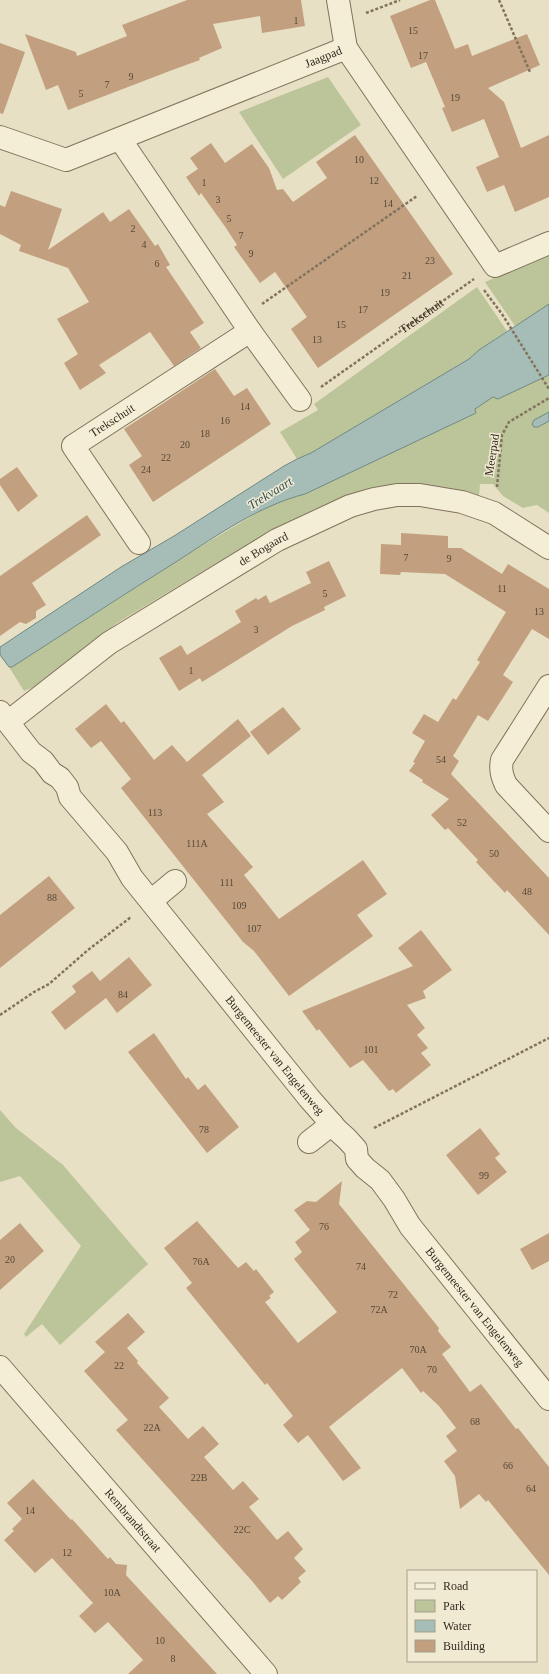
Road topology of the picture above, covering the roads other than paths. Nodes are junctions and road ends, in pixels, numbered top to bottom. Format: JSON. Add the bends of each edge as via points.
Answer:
{"nodes":[{"id":1,"x":338,"y":0,"type":"edge"},
{"id":2,"x":346,"y":48,"type":"junction"},
{"id":3,"x":0,"y":137,"type":"edge"},
{"id":4,"x":120,"y":139,"type":"junction"},
{"id":5,"x":549,"y":243,"type":"edge"},
{"id":6,"x":246,"y":324,"type":"junction"},
{"id":7,"x":300,"y":400,"type":"road end"},
{"id":8,"x":139,"y":543,"type":"dead end"},
{"id":9,"x":549,"y":548,"type":"edge"},
{"id":10,"x":549,"y":686,"type":"edge"},
{"id":11,"x":4,"y":717,"type":"edge"},
{"id":12,"x":549,"y":831,"type":"edge"},
{"id":13,"x":175,"y":881,"type":"dead end"},
{"id":14,"x":151,"y":901,"type":"junction"},
{"id":15,"x":332,"y":1124,"type":"junction"},
{"id":16,"x":309,"y":1142,"type":"dead end"},
{"id":17,"x":0,"y":1366,"type":"edge"},
{"id":18,"x":549,"y":1399,"type":"edge"},
{"id":19,"x":266,"y":1674,"type":"edge"}],
"edges":[{"from":1,"to":2,"type":"street"},
{"from":2,"to":4,"type":"street","name":"Jaagpad"},
{"from":2,"to":5,"type":"street","name":"Jaagpad","via":[[495,266]]},
{"from":3,"to":4,"type":"street","name":"Jaagpad","via":[[66,160]]},
{"from":4,"to":6,"type":"street"},
{"from":6,"to":7,"type":"street"},
{"from":6,"to":8,"type":"street","name":"Trekschuit","via":[[73,446]]},
{"from":9,"to":11,"type":"street","name":"de Bogaard","via":[[494,514],[462,502],[397,495],[350,506],[277,540],[109,643]]},
{"from":10,"to":12,"type":"street","via":[[502,760],[500,768],[506,785]]},
{"from":11,"to":14,"type":"street","name":"Burgemeester van Engelenweg","via":[[32,752],[60,778],[67,787],[70,797],[117,852],[132,878]]},
{"from":13,"to":14,"type":"street"},
{"from":14,"to":15,"type":"street","name":"Burgemeester van Engelenweg"},
{"from":15,"to":16,"type":"street"},
{"from":15,"to":18,"type":"street","name":"Burgemeester van Engelenweg","via":[[356,1149],[357,1158],[380,1180],[410,1226]]},
{"from":17,"to":19,"type":"street","name":"Rembrandtstraat"}]}
